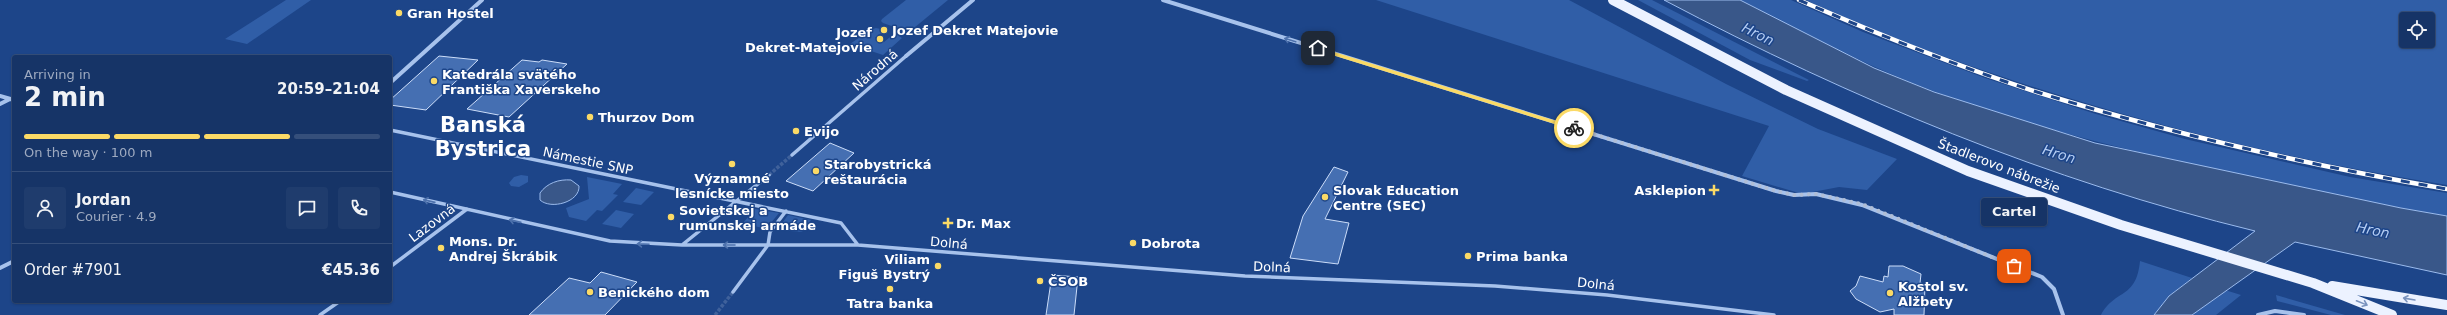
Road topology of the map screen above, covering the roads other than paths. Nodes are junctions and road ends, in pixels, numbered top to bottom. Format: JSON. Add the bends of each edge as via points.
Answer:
{"nodes":[{"id":1,"x":482,"y":0,"type":"edge"},
{"id":2,"x":973,"y":0,"type":"edge"},
{"id":3,"x":1163,"y":0,"type":"edge"},
{"id":4,"x":1614,"y":0,"type":"edge"},
{"id":5,"x":906,"y":56,"type":"joint"},
{"id":6,"x":392,"y":81,"type":"edge"},
{"id":7,"x":0,"y":96,"type":"edge"},
{"id":8,"x":12,"y":99,"type":"edge"},
{"id":9,"x":0,"y":104,"type":"edge"},
{"id":10,"x":392,"y":130,"type":"edge"},
{"id":11,"x":792,"y":155,"type":"tunnel mouth"},
{"id":12,"x":769,"y":175,"type":"tunnel mouth"},
{"id":13,"x":392,"y":192,"type":"edge"},
{"id":14,"x":736,"y":201,"type":"junction"},
{"id":15,"x":467,"y":209,"type":"junction"},
{"id":16,"x":786,"y":211,"type":"junction"},
{"id":17,"x":682,"y":245,"type":"junction"},
{"id":18,"x":768,"y":245,"type":"junction"},
{"id":19,"x":858,"y":245,"type":"junction"},
{"id":20,"x":12,"y":262,"type":"edge"},
{"id":21,"x":392,"y":265,"type":"edge"},
{"id":22,"x":0,"y":268,"type":"edge"},
{"id":23,"x":2313,"y":282,"type":"junction"},
{"id":24,"x":733,"y":292,"type":"tunnel mouth"},
{"id":25,"x":337,"y":303,"type":"edge"},
{"id":26,"x":2447,"y":305,"type":"edge"},
{"id":27,"x":320,"y":315,"type":"edge"},
{"id":28,"x":1774,"y":315,"type":"edge"},
{"id":29,"x":2063,"y":315,"type":"edge"},
{"id":30,"x":2258,"y":315,"type":"edge"},
{"id":31,"x":2304,"y":315,"type":"edge"},
{"id":32,"x":2392,"y":315,"type":"edge"}],
"edges":[{"from":1,"to":6,"type":"street"},
{"from":2,"to":5,"type":"street","name":"Národná"},
{"from":29,"to":3,"type":"street","one_way":true,"via":[[2051,282],[1862,204],[1816,194],[1788,194]]},
{"from":4,"to":23,"type":"main road","name":"Štadlerovo nábrežie","via":[[1774,84],[1968,171],[2121,225]]},
{"from":5,"to":11,"type":"street","name":"Národná"},
{"from":7,"to":8,"type":"street"},
{"from":8,"to":9,"type":"street"},
{"from":10,"to":14,"type":"street","name":"Námestie SNP"},
{"from":12,"to":14,"type":"street"},
{"from":15,"to":13,"type":"street","one_way":true},
{"from":14,"to":16,"type":"street","name":"Námestie SNP"},
{"from":14,"to":17,"type":"street"},
{"from":17,"to":15,"type":"street","one_way":true,"via":[[610,241]]},
{"from":15,"to":21,"type":"street","name":"Lazovná"},
{"from":16,"to":18,"type":"street","via":[[770,232]]},
{"from":16,"to":19,"type":"street","name":"Námestie SNP","via":[[841,223]]},
{"from":18,"to":17,"type":"street","one_way":true},
{"from":18,"to":19,"type":"street","name":"Dolná"},
{"from":18,"to":24,"type":"street"},
{"from":19,"to":28,"type":"street","name":"Dolná","via":[[1246,276],[1510,287]]},
{"from":20,"to":22,"type":"street"},
{"from":26,"to":23,"type":"main road","one_way":true},
{"from":23,"to":32,"type":"main road","name":"Štadlerovo nábrežie","one_way":true},
{"from":25,"to":27,"type":"street"},
{"from":30,"to":31,"type":"street","via":[[2275,311]]}]}
